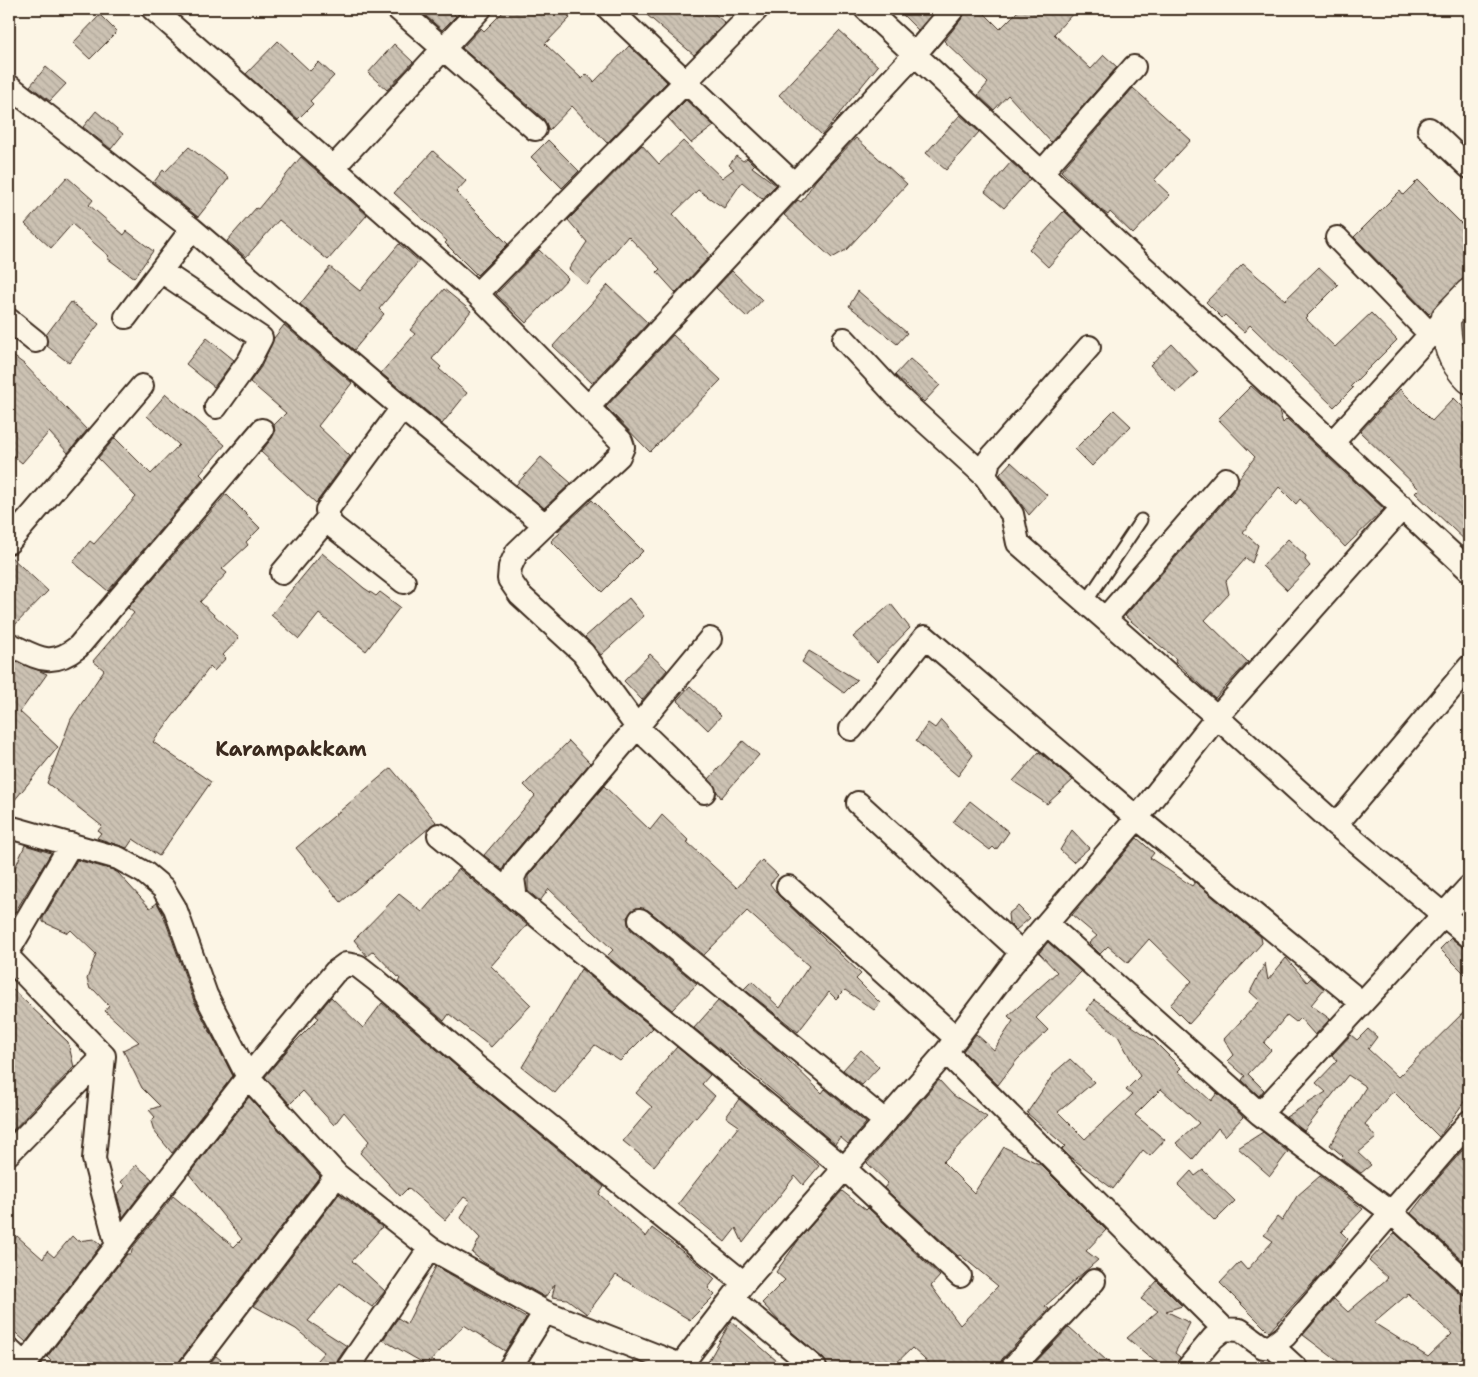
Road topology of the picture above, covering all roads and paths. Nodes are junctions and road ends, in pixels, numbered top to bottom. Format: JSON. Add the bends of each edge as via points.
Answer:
{"nodes":[{"id":1,"x":153,"y":9,"type":"edge"},
{"id":2,"x":398,"y":9,"type":"edge"},
{"id":3,"x":480,"y":9,"type":"edge"},
{"id":4,"x":756,"y":9,"type":"edge"},
{"id":5,"x":866,"y":9,"type":"edge"},
{"id":6,"x":952,"y":9,"type":"edge"},
{"id":7,"x":617,"y":12,"type":"edge"},
{"id":8,"x":444,"y":49,"type":"junction"},
{"id":9,"x":915,"y":54,"type":"junction"},
{"id":10,"x":1134,"y":67,"type":"dead end"},
{"id":11,"x":686,"y":81,"type":"junction"},
{"id":12,"x":9,"y":86,"type":"edge"},
{"id":13,"x":535,"y":129,"type":"dead end"},
{"id":14,"x":1429,"y":130,"type":"dead end"},
{"id":15,"x":334,"y":167,"type":"junction"},
{"id":16,"x":1469,"y":167,"type":"edge"},
{"id":17,"x":1042,"y":172,"type":"junction"},
{"id":18,"x":794,"y":184,"type":"junction"},
{"id":19,"x":192,"y":229,"type":"junction"},
{"id":20,"x":1337,"y":238,"type":"dead end"},
{"id":21,"x":161,"y":271,"type":"junction"},
{"id":22,"x":477,"y":294,"type":"junction"},
{"id":23,"x":1469,"y":294,"type":"edge"},
{"id":24,"x":126,"y":317,"type":"dead end"},
{"id":25,"x":9,"y":320,"type":"edge"},
{"id":26,"x":1438,"y":326,"type":"junction"},
{"id":27,"x":844,"y":339,"type":"dead end"},
{"id":28,"x":35,"y":341,"type":"dead end"},
{"id":29,"x":1088,"y":347,"type":"dead end"},
{"id":30,"x":1469,"y":379,"type":"edge"},
{"id":31,"x":142,"y":386,"type":"dead end"},
{"id":32,"x":589,"y":406,"type":"junction"},
{"id":33,"x":216,"y":407,"type":"dead end"},
{"id":34,"x":402,"y":408,"type":"junction"},
{"id":35,"x":262,"y":430,"type":"dead end"},
{"id":36,"x":1333,"y":442,"type":"junction"},
{"id":37,"x":986,"y":476,"type":"junction"},
{"id":38,"x":1226,"y":479,"type":"dead end"},
{"id":39,"x":1403,"y":506,"type":"junction"},
{"id":40,"x":328,"y":518,"type":"junction"},
{"id":41,"x":1141,"y":520,"type":"dead end"},
{"id":42,"x":545,"y":525,"type":"junction"},
{"id":43,"x":9,"y":542,"type":"edge"},
{"id":44,"x":1469,"y":570,"type":"edge"},
{"id":45,"x":282,"y":573,"type":"dead end"},
{"id":46,"x":404,"y":582,"type":"dead end"},
{"id":47,"x":1086,"y":602,"type":"junction"},
{"id":48,"x":1105,"y":619,"type":"junction"},
{"id":49,"x":710,"y":639,"type":"dead end"},
{"id":50,"x":9,"y":644,"type":"edge"},
{"id":51,"x":1469,"y":667,"type":"edge"},
{"id":52,"x":1217,"y":717,"type":"junction"},
{"id":53,"x":638,"y":727,"type":"junction"},
{"id":54,"x":851,"y":729,"type":"dead end"},
{"id":55,"x":704,"y":792,"type":"dead end"},
{"id":56,"x":858,"y":803,"type":"dead end"},
{"id":57,"x":1137,"y":818,"type":"junction"},
{"id":58,"x":1336,"y":825,"type":"junction"},
{"id":59,"x":9,"y":827,"type":"edge"},
{"id":60,"x":439,"y":835,"type":"dead end"},
{"id":61,"x":71,"y":844,"type":"junction"},
{"id":62,"x":788,"y":887,"type":"dead end"},
{"id":63,"x":1469,"y":887,"type":"edge"},
{"id":64,"x":516,"y":899,"type":"junction"},
{"id":65,"x":1445,"y":914,"type":"junction"},
{"id":66,"x":640,"y":920,"type":"dead end"},
{"id":67,"x":1047,"y":924,"type":"junction"},
{"id":68,"x":1469,"y":936,"type":"edge"},
{"id":69,"x":9,"y":950,"type":"edge"},
{"id":70,"x":1022,"y":954,"type":"junction"},
{"id":71,"x":9,"y":958,"type":"edge"},
{"id":72,"x":1362,"y":1003,"type":"junction"},
{"id":73,"x":951,"y":1045,"type":"junction"},
{"id":74,"x":104,"y":1056,"type":"junction"},
{"id":75,"x":248,"y":1077,"type":"junction"},
{"id":76,"x":1260,"y":1114,"type":"junction"},
{"id":77,"x":886,"y":1122,"type":"junction"},
{"id":78,"x":1469,"y":1122,"type":"edge"},
{"id":79,"x":9,"y":1153,"type":"edge"},
{"id":80,"x":845,"y":1169,"type":"junction"},
{"id":81,"x":337,"y":1175,"type":"junction"},
{"id":82,"x":1392,"y":1212,"type":"junction"},
{"id":83,"x":117,"y":1246,"type":"junction"},
{"id":84,"x":430,"y":1248,"type":"junction"},
{"id":85,"x":960,"y":1276,"type":"dead end"},
{"id":86,"x":1094,"y":1281,"type":"dead end"},
{"id":87,"x":1469,"y":1284,"type":"edge"},
{"id":88,"x":738,"y":1291,"type":"junction"},
{"id":89,"x":545,"y":1312,"type":"junction"},
{"id":90,"x":1224,"y":1329,"type":"junction"},
{"id":91,"x":1272,"y":1346,"type":"junction"},
{"id":92,"x":21,"y":1363,"type":"edge"},
{"id":93,"x":685,"y":1366,"type":"edge"},
{"id":94,"x":190,"y":1368,"type":"edge"},
{"id":95,"x":348,"y":1368,"type":"edge"},
{"id":96,"x":510,"y":1368,"type":"edge"},
{"id":97,"x":814,"y":1368,"type":"edge"},
{"id":98,"x":1012,"y":1368,"type":"edge"},
{"id":99,"x":1188,"y":1368,"type":"edge"},
{"id":100,"x":1296,"y":1368,"type":"edge"}],
"edges":[{"from":1,"to":15,"type":"street"},
{"from":2,"to":8,"type":"street"},
{"from":3,"to":8,"type":"street"},
{"from":4,"to":11,"type":"street"},
{"from":5,"to":9,"type":"street"},
{"from":6,"to":9,"type":"street"},
{"from":7,"to":11,"type":"street"},
{"from":8,"to":13,"type":"street"},
{"from":8,"to":15,"type":"street"},
{"from":9,"to":17,"type":"street"},
{"from":9,"to":18,"type":"street"},
{"from":10,"to":17,"type":"street"},
{"from":11,"to":18,"type":"street"},
{"from":11,"to":22,"type":"street"},
{"from":12,"to":19,"type":"street"},
{"from":14,"to":16,"type":"street"},
{"from":15,"to":22,"type":"street"},
{"from":17,"to":36,"type":"street"},
{"from":18,"to":32,"type":"street"},
{"from":19,"to":21,"type":"street"},
{"from":19,"to":34,"type":"street"},
{"from":20,"to":26,"type":"street"},
{"from":21,"to":24,"type":"street"},
{"from":21,"to":33,"type":"street","via":[[261,338],[249,361]]},
{"from":22,"to":32,"type":"street"},
{"from":23,"to":26,"type":"street"},
{"from":25,"to":28,"type":"street"},
{"from":26,"to":30,"type":"street","via":[[1456,366]]},
{"from":26,"to":36,"type":"street"},
{"from":27,"to":37,"type":"street","via":[[894,393]]},
{"from":29,"to":37,"type":"street","via":[[990,460]]},
{"from":31,"to":43,"type":"street"},
{"from":32,"to":42,"type":"street","via":[[621,441],[622,452]]},
{"from":34,"to":40,"type":"street","via":[[327,510]]},
{"from":34,"to":42,"type":"street"},
{"from":35,"to":50,"type":"street","via":[[78,647],[66,657],[56,660],[42,659]]},
{"from":36,"to":39,"type":"street"},
{"from":37,"to":47,"type":"street","via":[[1012,514],[1018,543]]},
{"from":38,"to":48,"type":"street"},
{"from":39,"to":44,"type":"street"},
{"from":39,"to":52,"type":"street"},
{"from":40,"to":45,"type":"street"},
{"from":40,"to":46,"type":"street","via":[[335,528]]},
{"from":41,"to":47,"type":"lane"},
{"from":42,"to":53,"type":"street","via":[[517,552],[509,579],[520,595],[583,654]]},
{"from":47,"to":48,"type":"street"},
{"from":48,"to":52,"type":"street"},
{"from":49,"to":53,"type":"street"},
{"from":51,"to":58,"type":"street"},
{"from":52,"to":57,"type":"street"},
{"from":52,"to":58,"type":"street"},
{"from":53,"to":55,"type":"street"},
{"from":53,"to":64,"type":"street","via":[[517,869],[513,878]]},
{"from":54,"to":57,"type":"street","via":[[925,637]]},
{"from":56,"to":70,"type":"street"},
{"from":57,"to":67,"type":"street"},
{"from":57,"to":72,"type":"street"},
{"from":58,"to":65,"type":"street"},
{"from":59,"to":61,"type":"street"},
{"from":60,"to":64,"type":"street"},
{"from":61,"to":69,"type":"street"},
{"from":61,"to":75,"type":"street","via":[[118,858],[163,888],[175,908],[206,995]]},
{"from":62,"to":73,"type":"street"},
{"from":63,"to":65,"type":"street"},
{"from":64,"to":80,"type":"street"},
{"from":65,"to":68,"type":"street"},
{"from":65,"to":72,"type":"street"},
{"from":66,"to":77,"type":"street"},
{"from":67,"to":70,"type":"street"},
{"from":67,"to":76,"type":"street"},
{"from":70,"to":73,"type":"street"},
{"from":71,"to":74,"type":"street"},
{"from":72,"to":76,"type":"street"},
{"from":73,"to":77,"type":"street"},
{"from":73,"to":90,"type":"street"},
{"from":74,"to":79,"type":"street"},
{"from":74,"to":83,"type":"street","via":[[94,1159]]},
{"from":75,"to":81,"type":"street"},
{"from":75,"to":83,"type":"street"},
{"from":75,"to":88,"type":"street","via":[[335,972],[346,964],[358,966]]},
{"from":76,"to":82,"type":"street"},
{"from":77,"to":80,"type":"street"},
{"from":78,"to":82,"type":"street"},
{"from":80,"to":85,"type":"street"},
{"from":80,"to":88,"type":"street"},
{"from":81,"to":84,"type":"street"},
{"from":81,"to":94,"type":"street"},
{"from":82,"to":87,"type":"street"},
{"from":82,"to":91,"type":"street","via":[[1285,1336]]},
{"from":83,"to":92,"type":"street"},
{"from":84,"to":89,"type":"street"},
{"from":84,"to":95,"type":"street"},
{"from":86,"to":98,"type":"street"},
{"from":88,"to":93,"type":"street"},
{"from":88,"to":97,"type":"street"},
{"from":89,"to":93,"type":"street"},
{"from":89,"to":96,"type":"street"},
{"from":90,"to":91,"type":"street","via":[[1240,1330],[1263,1347]]},
{"from":90,"to":99,"type":"street"},
{"from":91,"to":100,"type":"street"}]}
